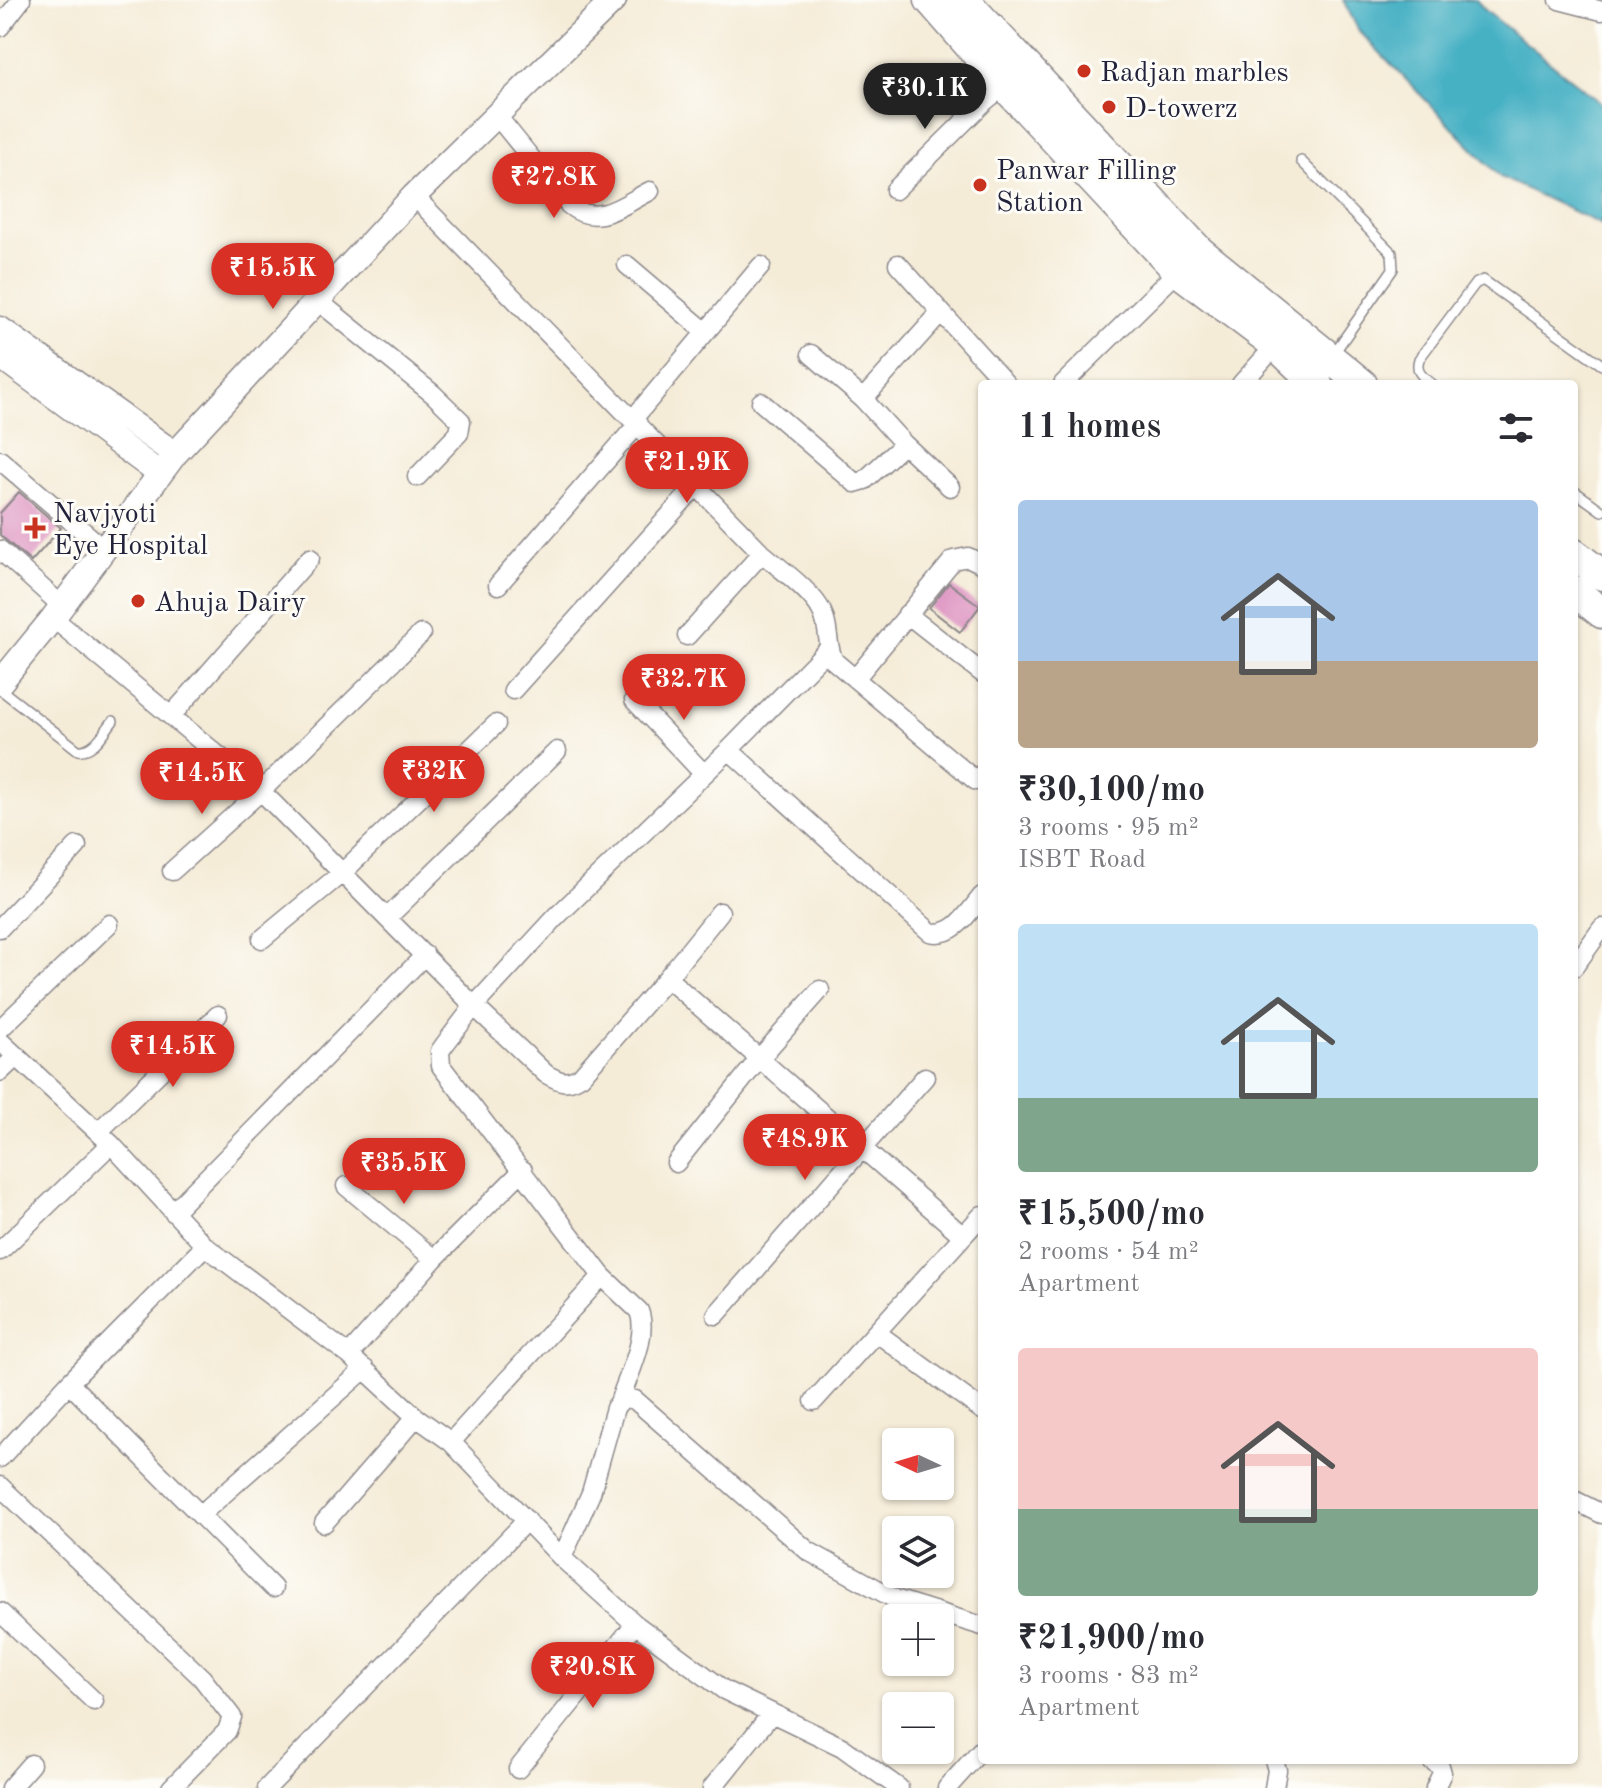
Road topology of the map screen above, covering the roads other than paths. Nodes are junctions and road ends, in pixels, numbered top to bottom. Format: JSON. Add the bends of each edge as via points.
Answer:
{"nodes":[{"id":1,"x":21,"y":0,"type":"edge"},
{"id":2,"x":614,"y":0,"type":"edge"},
{"id":3,"x":930,"y":0,"type":"edge"},
{"id":4,"x":964,"y":0,"type":"edge"},
{"id":5,"x":1559,"y":0,"type":"edge"},
{"id":6,"x":1602,"y":11,"type":"edge"},
{"id":7,"x":0,"y":27,"type":"edge"},
{"id":8,"x":1016,"y":76,"type":"junction"},
{"id":9,"x":497,"y":116,"type":"junction"},
{"id":10,"x":1301,"y":161,"type":"dead end"},
{"id":11,"x":895,"y":190,"type":"dead end"},
{"id":12,"x":650,"y":191,"type":"dead end"},
{"id":13,"x":414,"y":196,"type":"junction"},
{"id":14,"x":898,"y":264,"type":"dead end"},
{"id":15,"x":627,"y":265,"type":"dead end"},
{"id":16,"x":761,"y":266,"type":"dead end"},
{"id":17,"x":1178,"y":271,"type":"junction"},
{"id":18,"x":317,"y":300,"type":"junction"},
{"id":19,"x":941,"y":312,"type":"junction"},
{"id":20,"x":0,"y":329,"type":"edge"},
{"id":21,"x":706,"y":332,"type":"junction"},
{"id":22,"x":1276,"y":345,"type":"junction"},
{"id":23,"x":811,"y":354,"type":"dead end"},
{"id":24,"x":0,"y":356,"type":"edge"},
{"id":25,"x":1602,"y":365,"type":"edge"},
{"id":26,"x":1324,"y":371,"type":"edge"},
{"id":27,"x":1002,"y":380,"type":"edge"},
{"id":28,"x":1067,"y":380,"type":"edge"},
{"id":29,"x":1245,"y":380,"type":"edge"},
{"id":30,"x":1350,"y":380,"type":"edge"},
{"id":31,"x":1427,"y":380,"type":"edge"},
{"id":32,"x":863,"y":399,"type":"junction"},
{"id":33,"x":761,"y":402,"type":"dead end"},
{"id":34,"x":635,"y":422,"type":"junction"},
{"id":35,"x":904,"y":444,"type":"junction"},
{"id":36,"x":175,"y":454,"type":"junction"},
{"id":37,"x":0,"y":460,"type":"edge"},
{"id":38,"x":160,"y":474,"type":"junction"},
{"id":39,"x":417,"y":477,"type":"dead end"},
{"id":40,"x":697,"y":485,"type":"junction"},
{"id":41,"x":950,"y":487,"type":"dead end"},
{"id":42,"x":1578,"y":494,"type":"edge"},
{"id":43,"x":1602,"y":511,"type":"edge"},
{"id":44,"x":104,"y":549,"type":"junction"},
{"id":45,"x":0,"y":550,"type":"edge"},
{"id":46,"x":762,"y":553,"type":"junction"},
{"id":47,"x":1578,"y":557,"type":"edge"},
{"id":48,"x":310,"y":558,"type":"dead end"},
{"id":49,"x":978,"y":562,"type":"edge"},
{"id":50,"x":1602,"y":575,"type":"edge"},
{"id":51,"x":498,"y":585,"type":"dead end"},
{"id":52,"x":1578,"y":594,"type":"edge"},
{"id":53,"x":58,"y":612,"type":"junction"},
{"id":54,"x":1602,"y":613,"type":"edge"},
{"id":55,"x":907,"y":614,"type":"junction"},
{"id":56,"x":421,"y":634,"type":"dead end"},
{"id":57,"x":687,"y":636,"type":"dead end"},
{"id":58,"x":828,"y":649,"type":"junction"},
{"id":59,"x":978,"y":670,"type":"edge"},
{"id":60,"x":855,"y":679,"type":"junction"},
{"id":61,"x":0,"y":686,"type":"edge"},
{"id":62,"x":513,"y":690,"type":"dead end"},
{"id":63,"x":634,"y":700,"type":"dead end"},
{"id":64,"x":171,"y":716,"type":"junction"},
{"id":65,"x":113,"y":721,"type":"dead end"},
{"id":66,"x":496,"y":724,"type":"dead end"},
{"id":67,"x":729,"y":750,"type":"junction"},
{"id":68,"x":557,"y":751,"type":"dead end"},
{"id":69,"x":703,"y":773,"type":"junction"},
{"id":70,"x":978,"y":779,"type":"edge"},
{"id":71,"x":261,"y":791,"type":"junction"},
{"id":72,"x":77,"y":846,"type":"dead end"},
{"id":73,"x":172,"y":871,"type":"dead end"},
{"id":74,"x":342,"y":873,"type":"junction"},
{"id":75,"x":978,"y":901,"type":"edge"},
{"id":76,"x":720,"y":912,"type":"dead end"},
{"id":77,"x":4,"y":916,"type":"edge"},
{"id":78,"x":387,"y":918,"type":"junction"},
{"id":79,"x":109,"y":924,"type":"dead end"},
{"id":80,"x":1602,"y":928,"type":"edge"},
{"id":81,"x":262,"y":939,"type":"dead end"},
{"id":82,"x":425,"y":955,"type":"junction"},
{"id":83,"x":1578,"y":961,"type":"edge"},
{"id":84,"x":667,"y":978,"type":"junction"},
{"id":85,"x":820,"y":990,"type":"dead end"},
{"id":86,"x":474,"y":1006,"type":"junction"},
{"id":87,"x":218,"y":1015,"type":"dead end"},
{"id":88,"x":0,"y":1029,"type":"edge"},
{"id":89,"x":0,"y":1041,"type":"edge"},
{"id":90,"x":17,"y":1056,"type":"junction"},
{"id":91,"x":759,"y":1059,"type":"junction"},
{"id":92,"x":0,"y":1072,"type":"edge"},
{"id":93,"x":925,"y":1077,"type":"dead end"},
{"id":94,"x":105,"y":1138,"type":"junction"},
{"id":95,"x":862,"y":1149,"type":"junction"},
{"id":96,"x":676,"y":1163,"type":"dead end"},
{"id":97,"x":523,"y":1170,"type":"junction"},
{"id":98,"x":346,"y":1186,"type":"dead end"},
{"id":99,"x":173,"y":1212,"type":"junction"},
{"id":100,"x":978,"y":1219,"type":"edge"},
{"id":101,"x":963,"y":1236,"type":"junction"},
{"id":102,"x":205,"y":1246,"type":"junction"},
{"id":103,"x":0,"y":1251,"type":"edge"},
{"id":104,"x":434,"y":1259,"type":"junction"},
{"id":105,"x":602,"y":1276,"type":"junction"},
{"id":106,"x":716,"y":1315,"type":"dead end"},
{"id":107,"x":877,"y":1333,"type":"junction"},
{"id":108,"x":349,"y":1355,"type":"junction"},
{"id":109,"x":365,"y":1369,"type":"junction"},
{"id":110,"x":69,"y":1383,"type":"junction"},
{"id":111,"x":620,"y":1400,"type":"junction"},
{"id":112,"x":814,"y":1401,"type":"dead end"},
{"id":113,"x":978,"y":1407,"type":"edge"},
{"id":114,"x":416,"y":1417,"type":"junction"},
{"id":115,"x":451,"y":1442,"type":"junction"},
{"id":116,"x":0,"y":1458,"type":"edge"},
{"id":117,"x":0,"y":1486,"type":"edge"},
{"id":118,"x":1578,"y":1502,"type":"edge"},
{"id":119,"x":1602,"y":1514,"type":"edge"},
{"id":120,"x":200,"y":1515,"type":"junction"},
{"id":121,"x":527,"y":1520,"type":"junction"},
{"id":122,"x":324,"y":1523,"type":"dead end"},
{"id":123,"x":562,"y":1558,"type":"junction"},
{"id":124,"x":273,"y":1588,"type":"dead end"},
{"id":125,"x":0,"y":1612,"type":"edge"},
{"id":126,"x":635,"y":1624,"type":"junction"},
{"id":127,"x":978,"y":1625,"type":"edge"},
{"id":128,"x":94,"y":1701,"type":"dead end"},
{"id":129,"x":772,"y":1713,"type":"junction"},
{"id":130,"x":978,"y":1753,"type":"edge"},
{"id":131,"x":31,"y":1764,"type":"dead end"},
{"id":132,"x":1275,"y":1764,"type":"edge"},
{"id":133,"x":1437,"y":1764,"type":"edge"},
{"id":134,"x":518,"y":1769,"type":"dead end"},
{"id":135,"x":890,"y":1785,"type":"edge"},
{"id":136,"x":10,"y":1788,"type":"edge"},
{"id":137,"x":171,"y":1788,"type":"edge"},
{"id":138,"x":267,"y":1788,"type":"edge"},
{"id":139,"x":712,"y":1788,"type":"edge"},
{"id":140,"x":947,"y":1788,"type":"edge"},
{"id":141,"x":1274,"y":1788,"type":"edge"},
{"id":142,"x":1435,"y":1788,"type":"edge"}],
"edges":[{"from":1,"to":7,"type":"street"},
{"from":2,"to":9,"type":"main road"},
{"from":3,"to":8,"type":"highway"},
{"from":4,"to":8,"type":"highway"},
{"from":5,"to":6,"type":"street"},
{"from":8,"to":11,"type":"street"},
{"from":8,"to":17,"type":"highway"},
{"from":8,"to":26,"type":"highway"},
{"from":9,"to":12,"type":"street","via":[[578,213],[600,215]]},
{"from":9,"to":13,"type":"main road"},
{"from":10,"to":26,"type":"lane","via":[[1394,260],[1389,276]]},
{"from":13,"to":18,"type":"main road"},
{"from":13,"to":34,"type":"street"},
{"from":14,"to":19,"type":"street"},
{"from":15,"to":21,"type":"street"},
{"from":16,"to":21,"type":"street"},
{"from":17,"to":22,"type":"highway"},
{"from":17,"to":28,"type":"street"},
{"from":18,"to":36,"type":"main road"},
{"from":18,"to":39,"type":"street","via":[[461,421],[459,433]]},
{"from":19,"to":27,"type":"street"},
{"from":19,"to":32,"type":"street"},
{"from":20,"to":36,"type":"main road"},
{"from":21,"to":34,"type":"street"},
{"from":22,"to":26,"type":"highway"},
{"from":22,"to":29,"type":"street"},
{"from":23,"to":32,"type":"street"},
{"from":24,"to":38,"type":"main road"},
{"from":25,"to":31,"type":"lane","via":[[1483,280],[1419,359],[1417,368]]},
{"from":26,"to":30,"type":"highway"},
{"from":32,"to":35,"type":"street"},
{"from":33,"to":35,"type":"street","via":[[855,483]]},
{"from":34,"to":40,"type":"street"},
{"from":34,"to":51,"type":"street"},
{"from":35,"to":41,"type":"street"},
{"from":36,"to":38,"type":"main road"},
{"from":37,"to":44,"type":"street"},
{"from":38,"to":44,"type":"main road"},
{"from":40,"to":46,"type":"street"},
{"from":40,"to":62,"type":"street"},
{"from":42,"to":43,"type":"lane"},
{"from":44,"to":53,"type":"main road"},
{"from":45,"to":53,"type":"street"},
{"from":46,"to":57,"type":"street"},
{"from":46,"to":58,"type":"street","via":[[818,604],[828,630]]},
{"from":47,"to":50,"type":"highway"},
{"from":48,"to":64,"type":"street"},
{"from":49,"to":55,"type":"street","via":[[968,557],[953,560]]},
{"from":52,"to":54,"type":"highway"},
{"from":53,"to":61,"type":"main road"},
{"from":53,"to":64,"type":"street"},
{"from":55,"to":59,"type":"street"},
{"from":55,"to":60,"type":"street"},
{"from":56,"to":71,"type":"street"},
{"from":58,"to":60,"type":"street"},
{"from":58,"to":67,"type":"street"},
{"from":60,"to":70,"type":"street"},
{"from":61,"to":65,"type":"lane","via":[[78,750],[91,748]]},
{"from":63,"to":69,"type":"street"},
{"from":64,"to":71,"type":"street"},
{"from":66,"to":74,"type":"street"},
{"from":67,"to":69,"type":"street"},
{"from":67,"to":75,"type":"street","via":[[930,932],[951,931]]},
{"from":68,"to":78,"type":"street"},
{"from":69,"to":86,"type":"street"},
{"from":71,"to":73,"type":"street"},
{"from":71,"to":74,"type":"street"},
{"from":72,"to":77,"type":"street"},
{"from":74,"to":78,"type":"street"},
{"from":74,"to":81,"type":"street"},
{"from":76,"to":84,"type":"street"},
{"from":78,"to":82,"type":"street"},
{"from":79,"to":88,"type":"street"},
{"from":80,"to":83,"type":"street"},
{"from":82,"to":86,"type":"street"},
{"from":82,"to":99,"type":"street"},
{"from":84,"to":86,"type":"street","via":[[570,1083],[546,1074]]},
{"from":84,"to":91,"type":"street"},
{"from":85,"to":91,"type":"street"},
{"from":86,"to":97,"type":"street","via":[[440,1051],[441,1066]]},
{"from":87,"to":94,"type":"street"},
{"from":89,"to":90,"type":"street"},
{"from":90,"to":92,"type":"street"},
{"from":90,"to":94,"type":"street"},
{"from":91,"to":95,"type":"street"},
{"from":91,"to":96,"type":"street"},
{"from":93,"to":95,"type":"street"},
{"from":94,"to":99,"type":"street"},
{"from":94,"to":103,"type":"street"},
{"from":95,"to":101,"type":"street"},
{"from":95,"to":106,"type":"street"},
{"from":97,"to":104,"type":"street"},
{"from":97,"to":105,"type":"street"},
{"from":98,"to":104,"type":"street"},
{"from":99,"to":102,"type":"street"},
{"from":100,"to":101,"type":"street"},
{"from":101,"to":107,"type":"street"},
{"from":102,"to":108,"type":"street"},
{"from":102,"to":110,"type":"street"},
{"from":104,"to":108,"type":"street"},
{"from":105,"to":111,"type":"street","via":[[642,1319],[641,1338]]},
{"from":105,"to":115,"type":"street"},
{"from":107,"to":112,"type":"street"},
{"from":107,"to":113,"type":"street"},
{"from":108,"to":109,"type":"street"},
{"from":109,"to":114,"type":"street"},
{"from":109,"to":120,"type":"street"},
{"from":110,"to":116,"type":"street"},
{"from":110,"to":120,"type":"street"},
{"from":111,"to":123,"type":"street","via":[[591,1493]]},
{"from":111,"to":127,"type":"street","via":[[635,1400],[808,1551],[895,1599]]},
{"from":114,"to":115,"type":"street"},
{"from":114,"to":122,"type":"street"},
{"from":115,"to":121,"type":"street"},
{"from":117,"to":137,"type":"street","via":[[229,1709],[227,1731]]},
{"from":118,"to":119,"type":"street"},
{"from":120,"to":124,"type":"street"},
{"from":121,"to":123,"type":"street"},
{"from":121,"to":138,"type":"street"},
{"from":123,"to":126,"type":"street"},
{"from":125,"to":128,"type":"street"},
{"from":126,"to":129,"type":"street","via":[[724,1690]]},
{"from":126,"to":134,"type":"street"},
{"from":129,"to":135,"type":"street","via":[[842,1747]]},
{"from":129,"to":139,"type":"street"},
{"from":130,"to":140,"type":"street"},
{"from":131,"to":136,"type":"street"},
{"from":132,"to":141,"type":"street"},
{"from":133,"to":142,"type":"street","via":[[1442,1773]]}]}
